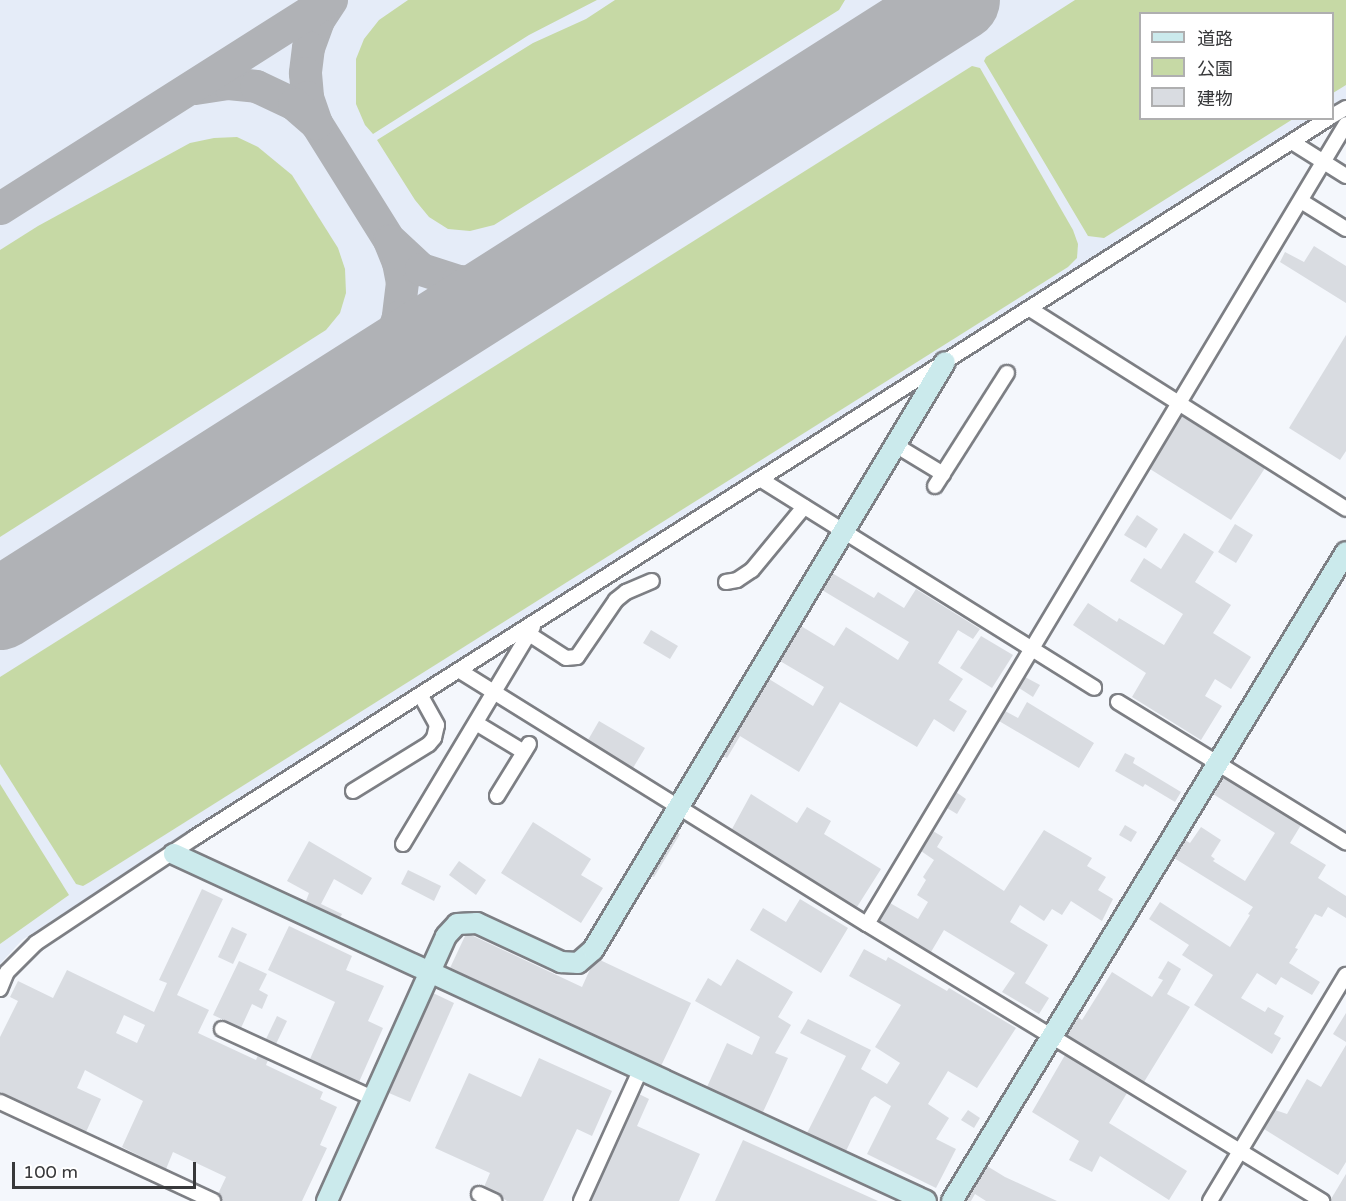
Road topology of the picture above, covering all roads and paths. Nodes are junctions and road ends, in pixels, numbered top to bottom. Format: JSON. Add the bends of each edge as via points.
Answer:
{"nodes":[{"id":1,"x":1326,"y":120,"type":"edge"},
{"id":2,"x":1346,"y":124,"type":"edge"},
{"id":3,"x":1292,"y":142,"type":"junction"},
{"id":4,"x":1324,"y":162,"type":"junction"},
{"id":5,"x":1346,"y":176,"type":"edge"},
{"id":6,"x":1301,"y":201,"type":"junction"},
{"id":7,"x":1344,"y":235,"type":"edge"},
{"id":8,"x":1030,"y":309,"type":"junction"},
{"id":9,"x":945,"y":362,"type":"junction"},
{"id":10,"x":1007,"y":374,"type":"dead end"},
{"id":11,"x":1179,"y":405,"type":"junction"},
{"id":12,"x":897,"y":446,"type":"junction"},
{"id":13,"x":943,"y":474,"type":"junction"},
{"id":14,"x":760,"y":479,"type":"junction"},
{"id":15,"x":936,"y":486,"type":"dead end"},
{"id":16,"x":804,"y":507,"type":"junction"},
{"id":17,"x":1346,"y":509,"type":"edge"},
{"id":18,"x":845,"y":532,"type":"junction"},
{"id":19,"x":1346,"y":552,"type":"edge"},
{"id":20,"x":652,"y":581,"type":"dead end"},
{"id":21,"x":726,"y":582,"type":"dead end"},
{"id":22,"x":531,"y":630,"type":"junction"},
{"id":23,"x":1034,"y":650,"type":"junction"},
{"id":24,"x":460,"y":671,"type":"junction"},
{"id":25,"x":1094,"y":688,"type":"dead end"},
{"id":26,"x":496,"y":690,"type":"junction"},
{"id":27,"x":421,"y":696,"type":"junction"},
{"id":28,"x":1118,"y":702,"type":"dead end"},
{"id":29,"x":476,"y":723,"type":"junction"},
{"id":30,"x":1219,"y":763,"type":"junction"},
{"id":31,"x":353,"y":791,"type":"dead end"},
{"id":32,"x":497,"y":796,"type":"dead end"},
{"id":33,"x":680,"y":809,"type":"junction"},
{"id":34,"x":1346,"y":842,"type":"edge"},
{"id":35,"x":403,"y":844,"type":"dead end"},
{"id":36,"x":174,"y":854,"type":"junction"},
{"id":37,"x":867,"y":924,"type":"junction"},
{"id":38,"x":430,"y":971,"type":"junction"},
{"id":39,"x":1346,"y":975,"type":"edge"},
{"id":40,"x":0,"y":989,"type":"edge"},
{"id":41,"x":222,"y":1029,"type":"dead end"},
{"id":42,"x":1054,"y":1036,"type":"junction"},
{"id":43,"x":641,"y":1069,"type":"junction"},
{"id":44,"x":373,"y":1098,"type":"junction"},
{"id":45,"x":0,"y":1102,"type":"edge"},
{"id":46,"x":1241,"y":1150,"type":"junction"},
{"id":47,"x":479,"y":1194,"type":"dead end"},
{"id":48,"x":213,"y":1201,"type":"edge"},
{"id":49,"x":327,"y":1201,"type":"edge"},
{"id":50,"x":494,"y":1201,"type":"edge"},
{"id":51,"x":581,"y":1201,"type":"edge"},
{"id":52,"x":926,"y":1201,"type":"edge"},
{"id":53,"x":952,"y":1201,"type":"edge"},
{"id":54,"x":1210,"y":1201,"type":"edge"},
{"id":55,"x":1322,"y":1201,"type":"edge"}],
"edges":[{"from":1,"to":3,"type":"street"},
{"from":2,"to":4,"type":"street"},
{"from":3,"to":4,"type":"street"},
{"from":3,"to":8,"type":"street"},
{"from":4,"to":5,"type":"street"},
{"from":4,"to":6,"type":"street"},
{"from":6,"to":7,"type":"street"},
{"from":6,"to":11,"type":"street"},
{"from":8,"to":9,"type":"street"},
{"from":8,"to":11,"type":"street"},
{"from":9,"to":12,"type":"street"},
{"from":9,"to":14,"type":"street"},
{"from":10,"to":13,"type":"street"},
{"from":11,"to":17,"type":"street"},
{"from":11,"to":23,"type":"street"},
{"from":12,"to":13,"type":"street"},
{"from":12,"to":18,"type":"street"},
{"from":13,"to":15,"type":"street"},
{"from":14,"to":16,"type":"street"},
{"from":14,"to":22,"type":"street"},
{"from":16,"to":18,"type":"street"},
{"from":16,"to":21,"type":"street","via":[[752,570]]},
{"from":18,"to":23,"type":"street"},
{"from":18,"to":33,"type":"street"},
{"from":19,"to":30,"type":"street"},
{"from":20,"to":22,"type":"street","via":[[616,600],[577,657],[566,658]]},
{"from":22,"to":24,"type":"street"},
{"from":22,"to":26,"type":"street"},
{"from":23,"to":25,"type":"street"},
{"from":23,"to":37,"type":"street"},
{"from":24,"to":26,"type":"street"},
{"from":24,"to":27,"type":"street"},
{"from":26,"to":29,"type":"street"},
{"from":26,"to":33,"type":"street"},
{"from":27,"to":31,"type":"street","via":[[437,725],[434,738]]},
{"from":27,"to":36,"type":"street"},
{"from":28,"to":30,"type":"street"},
{"from":29,"to":32,"type":"street","via":[[527,748]]},
{"from":29,"to":35,"type":"street"},
{"from":30,"to":34,"type":"street"},
{"from":30,"to":42,"type":"street"},
{"from":33,"to":37,"type":"street"},
{"from":33,"to":38,"type":"street","via":[[593,950],[578,963],[561,962],[477,923],[457,924],[446,936]]},
{"from":36,"to":38,"type":"street"},
{"from":36,"to":40,"type":"street","via":[[36,943],[7,972]]},
{"from":37,"to":42,"type":"street"},
{"from":38,"to":43,"type":"street"},
{"from":38,"to":44,"type":"street"},
{"from":39,"to":46,"type":"street"},
{"from":41,"to":44,"type":"street"},
{"from":42,"to":46,"type":"street"},
{"from":42,"to":53,"type":"street"},
{"from":43,"to":51,"type":"street"},
{"from":43,"to":52,"type":"street"},
{"from":44,"to":49,"type":"street"},
{"from":45,"to":48,"type":"street"},
{"from":46,"to":54,"type":"street"},
{"from":46,"to":55,"type":"street"},
{"from":47,"to":50,"type":"street"}]}
